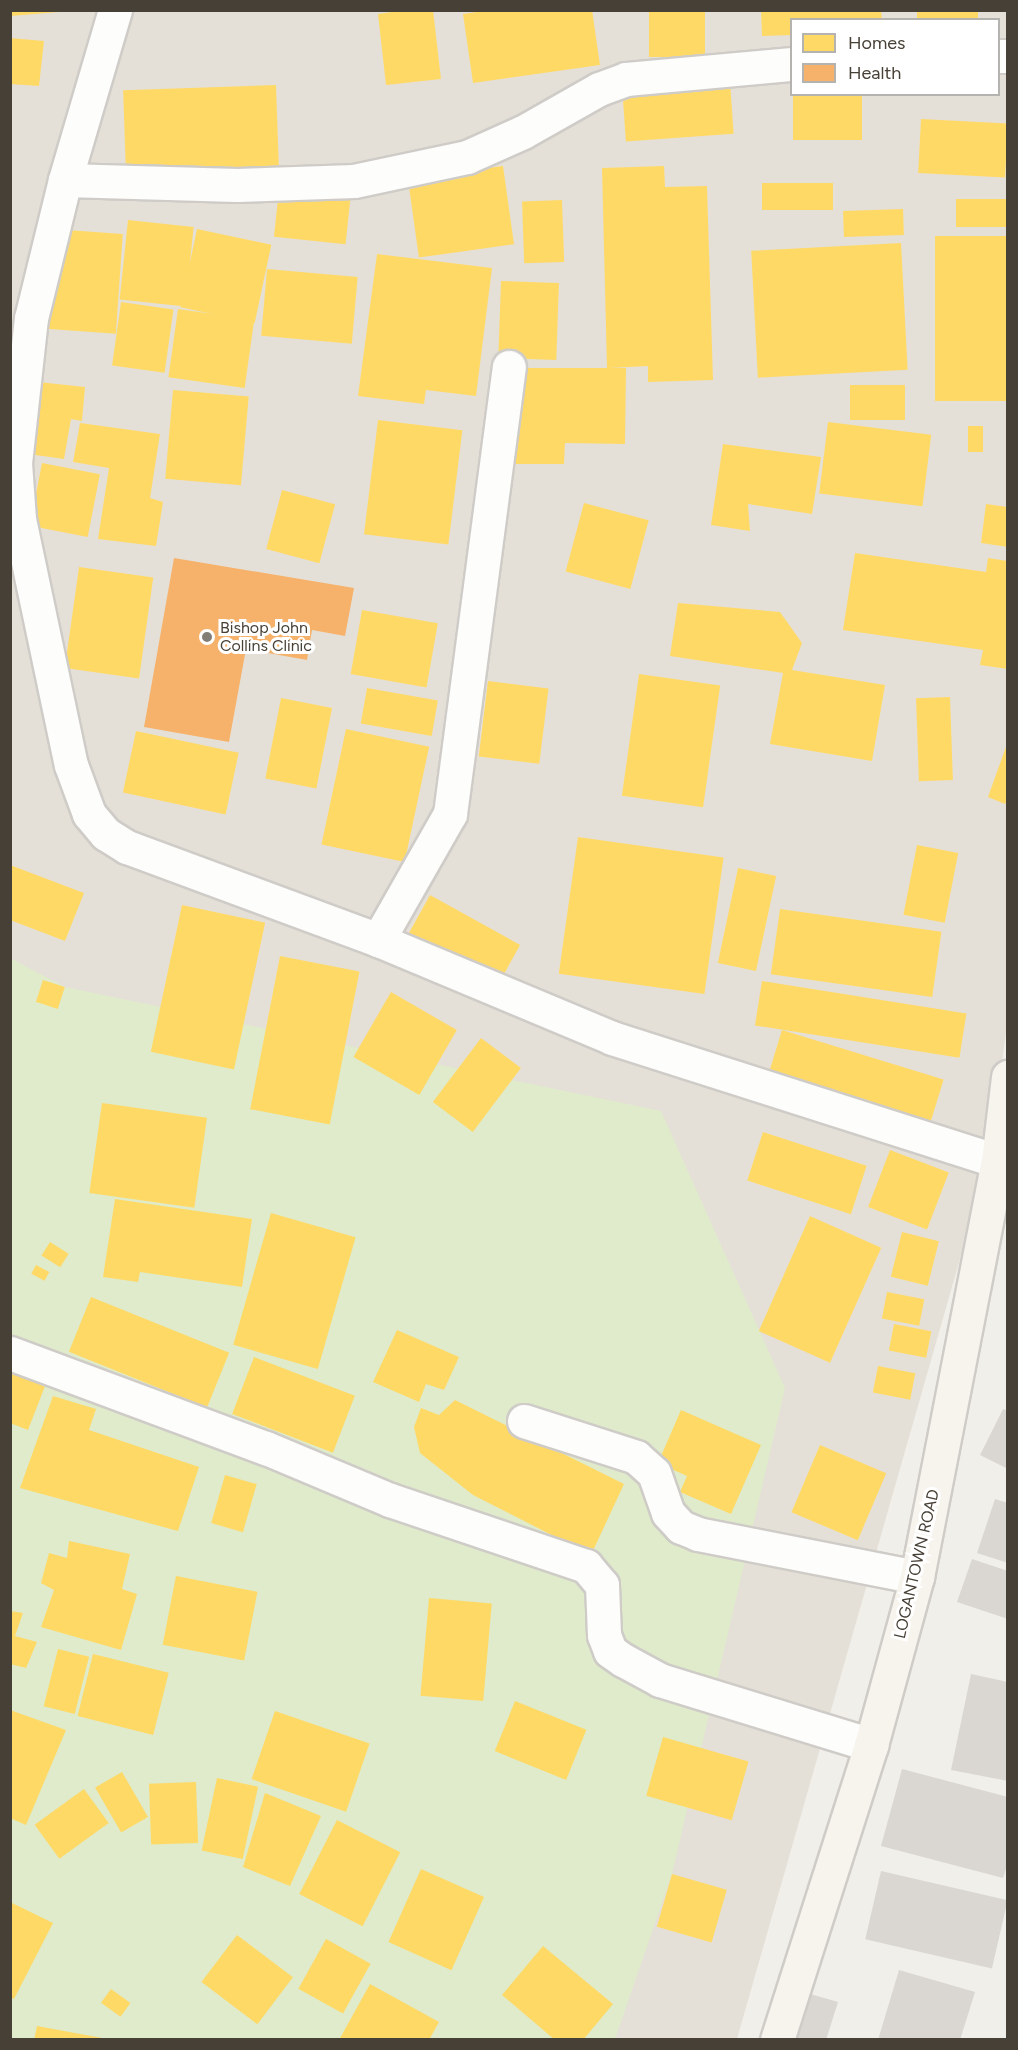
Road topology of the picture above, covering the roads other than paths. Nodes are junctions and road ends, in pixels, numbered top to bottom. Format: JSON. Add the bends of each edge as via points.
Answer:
{"nodes":[{"id":1,"x":116,"y":10,"type":"edge"},
{"id":2,"x":790,"y":64,"type":"edge"},
{"id":3,"x":65,"y":180,"type":"junction"},
{"id":4,"x":509,"y":367,"type":"dead end"},
{"id":5,"x":378,"y":940,"type":"junction"},
{"id":6,"x":1008,"y":1077,"type":"edge"},
{"id":7,"x":998,"y":1161,"type":"junction"},
{"id":8,"x":10,"y":1353,"type":"edge"},
{"id":9,"x":524,"y":1421,"type":"dead end"},
{"id":10,"x":917,"y":1577,"type":"junction"},
{"id":11,"x":871,"y":1745,"type":"junction"},
{"id":12,"x":777,"y":2040,"type":"edge"}],
"edges":[{"from":1,"to":3,"type":"street"},
{"from":2,"to":3,"type":"street","via":[[626,79],[467,157],[354,181],[237,185]]},
{"from":3,"to":5,"type":"street","via":[[31,318],[15,463],[19,519],[79,796],[106,834],[127,848]]},
{"from":4,"to":5,"type":"street","via":[[450,814]]},
{"from":5,"to":7,"type":"street","via":[[612,1038]]},
{"from":6,"to":7,"type":"street","name":"LOGANTOWN ROAD"},
{"from":7,"to":10,"type":"street","name":"LOGANTOWN ROAD"},
{"from":8,"to":11,"type":"street","via":[[266,1448],[390,1500],[586,1566],[602,1585],[604,1635],[610,1651],[623,1660],[660,1680]]},
{"from":9,"to":10,"type":"street","via":[[636,1457],[654,1473],[668,1513],[681,1527]]},
{"from":10,"to":11,"type":"street","name":"LOGANTOWN ROAD"},
{"from":11,"to":12,"type":"street","name":"LOGANTOWN ROAD"}]}
